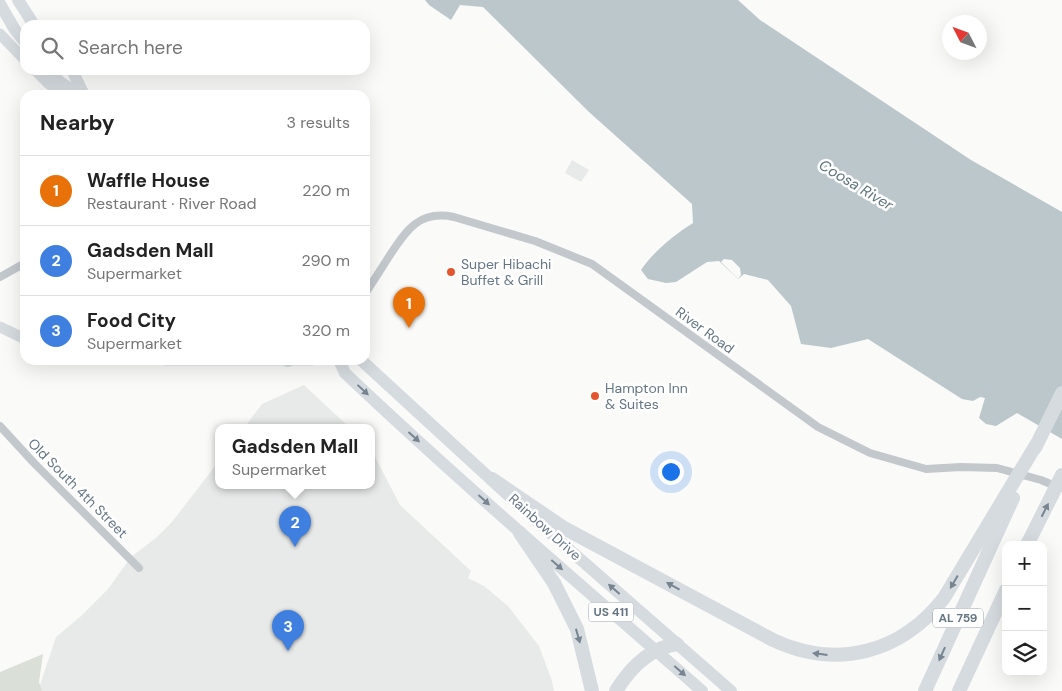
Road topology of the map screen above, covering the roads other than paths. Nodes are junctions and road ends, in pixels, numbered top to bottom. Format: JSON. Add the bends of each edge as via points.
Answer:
{"nodes":[{"id":1,"x":18,"y":0,"type":"edge"},
{"id":2,"x":0,"y":4,"type":"edge"},
{"id":3,"x":31,"y":20,"type":"edge"},
{"id":4,"x":0,"y":34,"type":"edge"},
{"id":5,"x":20,"y":36,"type":"edge"},
{"id":6,"x":20,"y":55,"type":"edge"},
{"id":7,"x":40,"y":75,"type":"edge"},
{"id":8,"x":54,"y":75,"type":"edge"},
{"id":9,"x":74,"y":75,"type":"edge"},
{"id":10,"x":57,"y":90,"type":"edge"},
{"id":11,"x":72,"y":90,"type":"edge"},
{"id":12,"x":82,"y":90,"type":"edge"},
{"id":13,"x":20,"y":266,"type":"edge"},
{"id":14,"x":0,"y":277,"type":"edge"},
{"id":15,"x":370,"y":286,"type":"edge"},
{"id":16,"x":0,"y":327,"type":"edge"},
{"id":17,"x":20,"y":337,"type":"edge"},
{"id":18,"x":342,"y":365,"type":"edge"},
{"id":19,"x":366,"y":365,"type":"edge"},
{"id":20,"x":1062,"y":393,"type":"edge"},
{"id":21,"x":0,"y":426,"type":"edge"},
{"id":22,"x":1062,"y":475,"type":"edge"},
{"id":23,"x":492,"y":480,"type":"junction"},
{"id":24,"x":1062,"y":489,"type":"edge"},
{"id":25,"x":520,"y":533,"type":"junction"},
{"id":26,"x":1029,"y":541,"type":"edge"},
{"id":27,"x":985,"y":542,"type":"junction"},
{"id":28,"x":139,"y":568,"type":"dead end"},
{"id":29,"x":1002,"y":599,"type":"edge"},
{"id":30,"x":677,"y":644,"type":"junction"},
{"id":31,"x":656,"y":650,"type":"junction"},
{"id":32,"x":592,"y":691,"type":"edge"},
{"id":33,"x":616,"y":691,"type":"edge"},
{"id":34,"x":702,"y":691,"type":"edge"},
{"id":35,"x":731,"y":691,"type":"edge"},
{"id":36,"x":925,"y":691,"type":"edge"},
{"id":37,"x":959,"y":691,"type":"edge"}],
"edges":[{"from":1,"to":3,"type":"main road"},
{"from":2,"to":5,"type":"main road"},
{"from":4,"to":6,"type":"street"},
{"from":7,"to":10,"type":"street"},
{"from":8,"to":11,"type":"main road"},
{"from":9,"to":12,"type":"main road"},
{"from":13,"to":14,"type":"street"},
{"from":15,"to":24,"type":"street","name":"River Road","via":[[410,226],[428,217],[454,217],[535,241],[592,264],[818,427],[870,453],[926,469],[997,468]]},
{"from":16,"to":17,"type":"street"},
{"from":18,"to":25,"type":"main road","name":"Rainbow Drive","number":"US 411","one_way":true,"via":[[352,380]]},
{"from":19,"to":23,"type":"main road","name":"Rainbow Drive","number":"US 411"},
{"from":20,"to":27,"type":"highway"},
{"from":21,"to":28,"type":"street","name":"Old South 4th Street"},
{"from":26,"to":22,"type":"highway","one_way":true},
{"from":27,"to":23,"type":"highway","one_way":true,"via":[[936,609],[917,627],[870,651],[844,655],[817,654],[773,640],[564,528]]},
{"from":30,"to":23,"type":"main road","name":"Rainbow Drive","number":"US 411","one_way":true},
{"from":25,"to":31,"type":"main road","name":"Rainbow Drive","number":"US 411","one_way":true},
{"from":25,"to":32,"type":"highway","one_way":true,"via":[[554,583],[577,629]]},
{"from":27,"to":36,"type":"highway","number":"AL 759","one_way":true},
{"from":29,"to":37,"type":"highway","number":"AL 759"},
{"from":30,"to":31,"type":"highway"},
{"from":30,"to":35,"type":"main road","name":"Rainbow Drive","number":"US 411"},
{"from":31,"to":33,"type":"highway","via":[[636,665]]},
{"from":31,"to":34,"type":"main road","name":"Rainbow Drive","number":"US 411","one_way":true}]}
